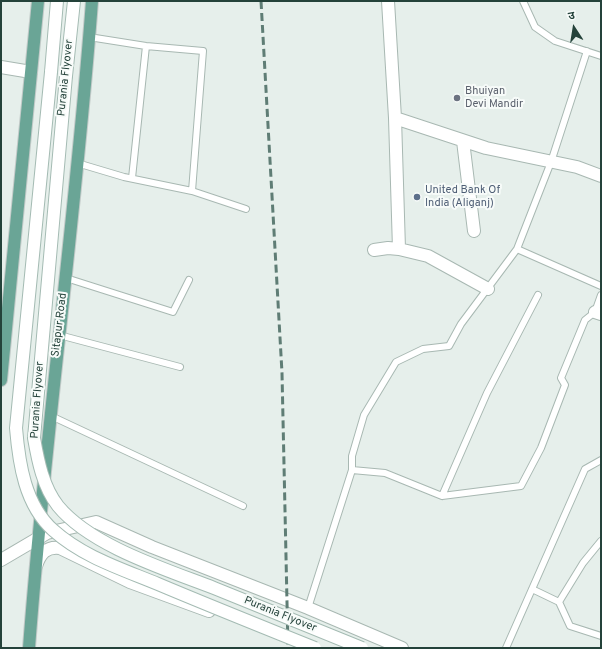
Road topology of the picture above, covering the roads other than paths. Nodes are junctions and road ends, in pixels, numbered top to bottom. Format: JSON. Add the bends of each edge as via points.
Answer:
{"nodes":[{"id":1,"x":38,"y":1,"type":"edge"},
{"id":2,"x":57,"y":1,"type":"edge"},
{"id":3,"x":74,"y":1,"type":"edge"},
{"id":4,"x":92,"y":1,"type":"edge"},
{"id":5,"x":388,"y":1,"type":"edge"},
{"id":6,"x":523,"y":1,"type":"edge"},
{"id":7,"x":89,"y":38,"type":"junction"},
{"id":8,"x":146,"y":46,"type":"junction"},
{"id":9,"x":587,"y":51,"type":"junction"},
{"id":10,"x":601,"y":56,"type":"edge"},
{"id":11,"x":1,"y":67,"type":"edge"},
{"id":12,"x":31,"y":72,"type":"junction"},
{"id":13,"x":395,"y":118,"type":"junction"},
{"id":14,"x":463,"y":141,"type":"junction"},
{"id":15,"x":551,"y":162,"type":"junction"},
{"id":16,"x":77,"y":163,"type":"junction"},
{"id":17,"x":601,"y":176,"type":"edge"},
{"id":18,"x":132,"y":178,"type":"junction"},
{"id":19,"x":192,"y":191,"type":"junction"},
{"id":20,"x":246,"y":209,"type":"dead end"},
{"id":21,"x":474,"y":231,"type":"dead end"},
{"id":22,"x":399,"y":249,"type":"junction"},
{"id":23,"x":517,"y":249,"type":"junction"},
{"id":24,"x":374,"y":250,"type":"dead end"},
{"id":25,"x":66,"y":278,"type":"junction"},
{"id":26,"x":189,"y":280,"type":"dead end"},
{"id":27,"x":601,"y":286,"type":"edge"},
{"id":28,"x":488,"y":289,"type":"junction"},
{"id":29,"x":538,"y":295,"type":"dead end"},
{"id":30,"x":601,"y":295,"type":"edge"},
{"id":31,"x":598,"y":312,"type":"edge"},
{"id":32,"x":59,"y":336,"type":"junction"},
{"id":33,"x":180,"y":366,"type":"dead end"},
{"id":34,"x":1,"y":380,"type":"edge"},
{"id":35,"x":49,"y":414,"type":"junction"},
{"id":36,"x":601,"y":460,"type":"edge"},
{"id":37,"x":352,"y":470,"type":"junction"},
{"id":38,"x":442,"y":496,"type":"junction"},
{"id":39,"x":244,"y":506,"type":"dead end"},
{"id":40,"x":37,"y":539,"type":"junction"},
{"id":41,"x":601,"y":541,"type":"edge"},
{"id":42,"x":1,"y":560,"type":"edge"},
{"id":43,"x":35,"y":569,"type":"junction"},
{"id":44,"x":532,"y":589,"type":"junction"},
{"id":45,"x":559,"y":602,"type":"junction"},
{"id":46,"x":308,"y":608,"type":"junction"},
{"id":47,"x":601,"y":636,"type":"edge"},
{"id":48,"x":399,"y":647,"type":"edge"},
{"id":49,"x":29,"y":648,"type":"edge"},
{"id":50,"x":303,"y":648,"type":"edge"},
{"id":51,"x":315,"y":648,"type":"edge"},
{"id":52,"x":362,"y":648,"type":"edge"},
{"id":53,"x":506,"y":648,"type":"edge"}],
"edges":[{"from":1,"to":12,"type":"main road"},
{"from":2,"to":51,"type":"main road","name":"Purania Flyover","bridge":true,"via":[[16,428],[18,455],[29,494],[38,512],[53,530],[88,554]]},
{"from":3,"to":52,"type":"main road","name":"Purania Flyover","bridge":true,"via":[[34,438],[39,465],[50,494],[77,526],[121,550]]},
{"from":4,"to":7,"type":"main road","name":"Sitapur Road"},
{"from":5,"to":13,"type":"main road"},
{"from":6,"to":9,"type":"lane","via":[[535,27],[555,41]]},
{"from":7,"to":8,"type":"lane"},
{"from":7,"to":16,"type":"main road","name":"Sitapur Road"},
{"from":8,"to":18,"type":"lane"},
{"from":8,"to":19,"type":"lane","via":[[203,52]]},
{"from":9,"to":10,"type":"lane"},
{"from":9,"to":15,"type":"lane"},
{"from":11,"to":12,"type":"main road"},
{"from":12,"to":34,"type":"main road"},
{"from":13,"to":14,"type":"main road"},
{"from":13,"to":22,"type":"main road"},
{"from":14,"to":15,"type":"main road"},
{"from":14,"to":21,"type":"main road"},
{"from":15,"to":17,"type":"main road","via":[[577,167]]},
{"from":15,"to":23,"type":"lane"},
{"from":16,"to":18,"type":"lane"},
{"from":16,"to":25,"type":"main road","name":"Sitapur Road"},
{"from":18,"to":19,"type":"lane"},
{"from":19,"to":20,"type":"lane"},
{"from":22,"to":24,"type":"main road"},
{"from":22,"to":28,"type":"main road","via":[[428,256]]},
{"from":23,"to":27,"type":"lane"},
{"from":23,"to":28,"type":"lane"},
{"from":25,"to":26,"type":"lane","via":[[173,312]]},
{"from":25,"to":32,"type":"main road","name":"Sitapur Road"},
{"from":28,"to":37,"type":"lane","via":[[449,346],[423,349],[396,362],[364,415],[352,456]]},
{"from":29,"to":38,"type":"lane","via":[[487,393]]},
{"from":30,"to":31,"type":"lane"},
{"from":31,"to":38,"type":"lane","via":[[585,320],[561,378],[565,385],[541,448],[521,486]]},
{"from":32,"to":33,"type":"lane"},
{"from":32,"to":35,"type":"main road","name":"Sitapur Road"},
{"from":35,"to":39,"type":"lane"},
{"from":35,"to":40,"type":"main road","name":"Sitapur Road"},
{"from":36,"to":44,"type":"lane","via":[[585,469]]},
{"from":37,"to":38,"type":"lane","via":[[385,473]]},
{"from":37,"to":46,"type":"lane"},
{"from":40,"to":42,"type":"main road"},
{"from":40,"to":43,"type":"main road","name":"Sitapur Road"},
{"from":40,"to":46,"type":"main road","via":[[47,533],[96,522],[152,547]]},
{"from":41,"to":45,"type":"lane","via":[[583,563]]},
{"from":43,"to":49,"type":"main road","name":"Sitapur Road"},
{"from":43,"to":50,"type":"main road","via":[[42,553],[52,548],[60,548],[130,582]]},
{"from":44,"to":45,"type":"lane"},
{"from":44,"to":53,"type":"lane"},
{"from":45,"to":47,"type":"lane","via":[[570,626]]},
{"from":46,"to":48,"type":"main road"}]}
